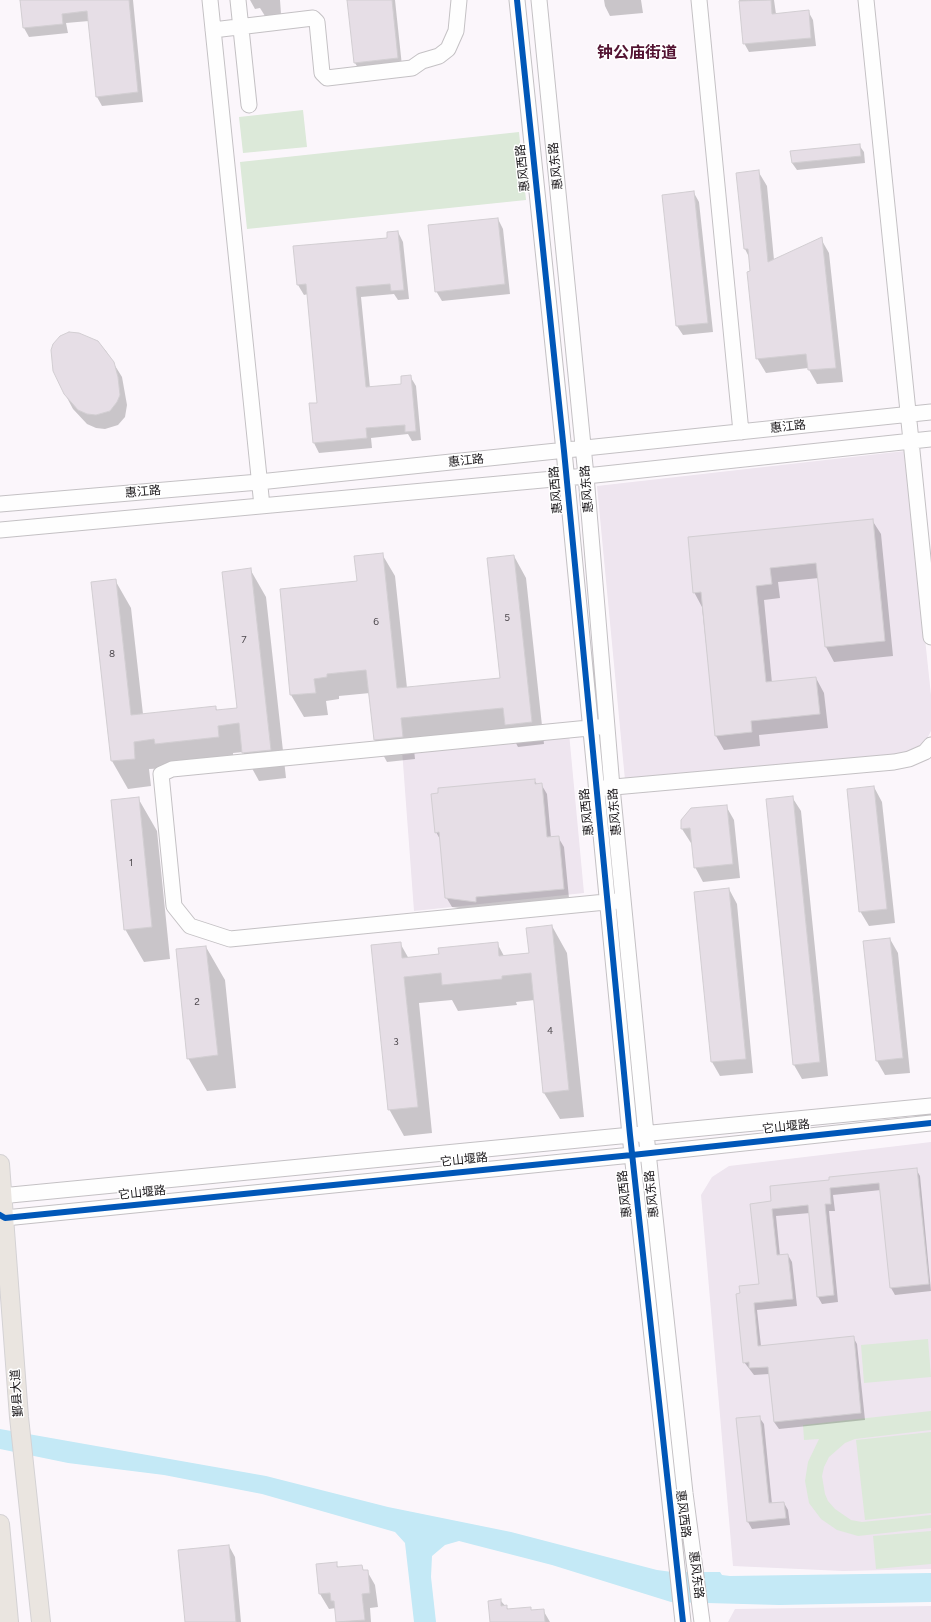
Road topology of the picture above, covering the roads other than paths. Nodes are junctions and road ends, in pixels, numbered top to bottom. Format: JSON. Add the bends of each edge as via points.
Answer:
{"nodes":[{"id":1,"x":210,"y":0,"type":"edge"},
{"id":2,"x":238,"y":0,"type":"edge"},
{"id":3,"x":459,"y":0,"type":"edge"},
{"id":4,"x":517,"y":0,"type":"edge"},
{"id":5,"x":539,"y":0,"type":"edge"},
{"id":6,"x":699,"y":0,"type":"edge"},
{"id":7,"x":866,"y":0,"type":"edge"},
{"id":8,"x":241,"y":27,"type":"junction"},
{"id":9,"x":213,"y":30,"type":"junction"},
{"id":10,"x":249,"y":105,"type":"dead end"},
{"id":11,"x":931,"y":412,"type":"edge"},
{"id":12,"x":908,"y":415,"type":"junction"},
{"id":13,"x":741,"y":432,"type":"junction"},
{"id":14,"x":931,"y":439,"type":"edge"},
{"id":15,"x":911,"y":441,"type":"junction"},
{"id":16,"x":583,"y":449,"type":"junction"},
{"id":17,"x":564,"y":451,"type":"junction"},
{"id":18,"x":586,"y":476,"type":"junction"},
{"id":19,"x":566,"y":477,"type":"junction"},
{"id":20,"x":259,"y":482,"type":"junction"},
{"id":21,"x":0,"y":504,"type":"edge"},
{"id":22,"x":262,"y":506,"type":"junction"},
{"id":23,"x":0,"y":530,"type":"edge"},
{"id":24,"x":931,"y":637,"type":"edge"},
{"id":25,"x":607,"y":726,"type":"junction"},
{"id":26,"x":590,"y":728,"type":"junction"},
{"id":27,"x":931,"y":745,"type":"edge"},
{"id":28,"x":612,"y":787,"type":"junction"},
{"id":29,"x":596,"y":789,"type":"junction"},
{"id":30,"x":623,"y":900,"type":"junction"},
{"id":31,"x":607,"y":902,"type":"junction"},
{"id":32,"x":931,"y":1106,"type":"edge"},
{"id":33,"x":931,"y":1123,"type":"edge"},
{"id":34,"x":630,"y":1134,"type":"junction"},
{"id":35,"x":646,"y":1134,"type":"junction"},
{"id":36,"x":648,"y":1153,"type":"junction"},
{"id":37,"x":632,"y":1155,"type":"junction"},
{"id":38,"x":0,"y":1164,"type":"edge"},
{"id":39,"x":2,"y":1196,"type":"edge"},
{"id":40,"x":2,"y":1217,"type":"edge"},
{"id":41,"x":0,"y":1524,"type":"edge"},
{"id":42,"x":9,"y":1622,"type":"edge"},
{"id":43,"x":41,"y":1622,"type":"edge"},
{"id":44,"x":683,"y":1622,"type":"edge"},
{"id":45,"x":702,"y":1622,"type":"edge"}],
"edges":[{"from":1,"to":9,"type":"street"},
{"from":2,"to":8,"type":"street"},
{"from":3,"to":8,"type":"street","via":[[456,31],[448,49],[412,68],[327,78],[322,73],[317,22],[312,18]]},
{"from":4,"to":17,"type":"street","name":"惠风西路"},
{"from":5,"to":16,"type":"street","name":"惠风东路"},
{"from":6,"to":13,"type":"street"},
{"from":7,"to":12,"type":"street"},
{"from":8,"to":9,"type":"street"},
{"from":8,"to":10,"type":"street"},
{"from":9,"to":20,"type":"street"},
{"from":11,"to":12,"type":"street","name":"惠江路"},
{"from":12,"to":13,"type":"street","name":"惠江路"},
{"from":12,"to":15,"type":"street"},
{"from":13,"to":16,"type":"street","name":"惠江路"},
{"from":14,"to":15,"type":"street","name":"惠江路"},
{"from":15,"to":18,"type":"street","name":"惠江路"},
{"from":15,"to":24,"type":"street"},
{"from":16,"to":17,"type":"street","name":"惠江路"},
{"from":16,"to":18,"type":"street","name":"惠风东路"},
{"from":17,"to":19,"type":"street","name":"惠风西路"},
{"from":17,"to":20,"type":"street","name":"惠江路"},
{"from":18,"to":19,"type":"street","name":"惠江路"},
{"from":18,"to":25,"type":"street","name":"惠风东路"},
{"from":19,"to":22,"type":"street","name":"惠江路"},
{"from":19,"to":26,"type":"street","name":"惠风西路"},
{"from":20,"to":21,"type":"street","name":"惠江路"},
{"from":20,"to":22,"type":"street"},
{"from":22,"to":23,"type":"street","name":"惠江路"},
{"from":25,"to":26,"type":"street"},
{"from":25,"to":28,"type":"street","name":"惠风东路"},
{"from":26,"to":29,"type":"street","name":"惠风西路"},
{"from":26,"to":31,"type":"street","via":[[172,769],[161,774],[174,906],[190,926],[230,939]]},
{"from":27,"to":28,"type":"street","via":[[925,752],[894,762]]},
{"from":28,"to":29,"type":"street"},
{"from":28,"to":30,"type":"street","name":"惠风东路"},
{"from":29,"to":31,"type":"street","name":"惠风西路"},
{"from":30,"to":31,"type":"street"},
{"from":30,"to":35,"type":"street","name":"惠风东路"},
{"from":31,"to":34,"type":"street","name":"惠风西路"},
{"from":32,"to":35,"type":"street","name":"它山堰路"},
{"from":33,"to":36,"type":"street","name":"它山堰路"},
{"from":34,"to":35,"type":"street","name":"它山堰路"},
{"from":34,"to":37,"type":"street","name":"惠风西路"},
{"from":34,"to":39,"type":"street","name":"它山堰路"},
{"from":35,"to":36,"type":"street","name":"惠风东路"},
{"from":36,"to":37,"type":"street","name":"它山堰路"},
{"from":36,"to":45,"type":"street","name":"惠风东路","via":[[685,1493]]},
{"from":37,"to":40,"type":"street","name":"它山堰路"},
{"from":37,"to":44,"type":"street","name":"惠风西路"},
{"from":38,"to":39,"type":"main road","name":"鄞县大道"},
{"from":39,"to":40,"type":"main road","name":"鄞县大道"},
{"from":40,"to":43,"type":"main road","name":"鄞县大道","via":[[19,1417]]},
{"from":41,"to":42,"type":"main road"}]}
